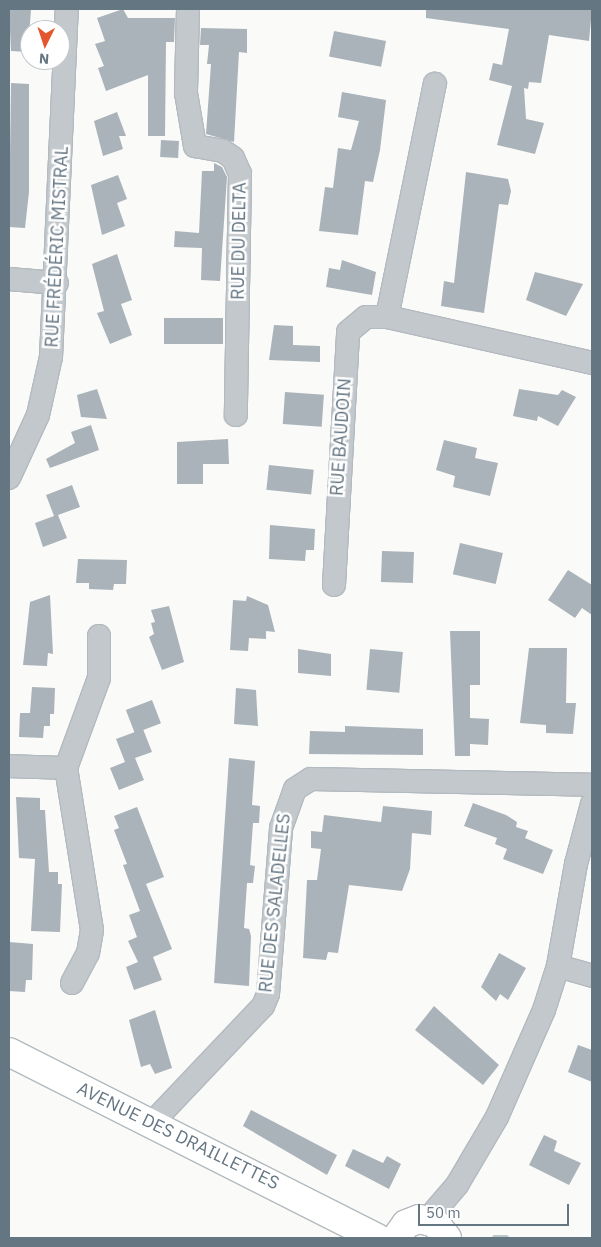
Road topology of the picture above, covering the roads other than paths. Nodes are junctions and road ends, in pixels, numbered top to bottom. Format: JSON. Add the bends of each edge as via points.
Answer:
{"nodes":[{"id":1,"x":68,"y":9,"type":"edge"},
{"id":2,"x":188,"y":9,"type":"edge"},
{"id":3,"x":435,"y":84,"type":"dead end"},
{"id":4,"x":9,"y":278,"type":"edge"},
{"id":5,"x":57,"y":282,"type":"junction"},
{"id":6,"x":387,"y":317,"type":"junction"},
{"id":7,"x":592,"y":364,"type":"edge"},
{"id":8,"x":236,"y":415,"type":"dead end"},
{"id":9,"x":9,"y":478,"type":"edge"},
{"id":10,"x":334,"y":585,"type":"dead end"},
{"id":11,"x":99,"y":636,"type":"dead end"},
{"id":12,"x":9,"y":766,"type":"edge"},
{"id":13,"x":66,"y":768,"type":"junction"},
{"id":14,"x":592,"y":785,"type":"edge"},
{"id":15,"x":592,"y":804,"type":"edge"},
{"id":16,"x":558,"y":966,"type":"junction"},
{"id":17,"x":592,"y":976,"type":"edge"},
{"id":18,"x":72,"y":983,"type":"dead end"},
{"id":19,"x":9,"y":1052,"type":"edge"},
{"id":20,"x":152,"y":1124,"type":"junction"},
{"id":21,"x":439,"y":1229,"type":"edge"},
{"id":22,"x":392,"y":1235,"type":"edge"}],
"edges":[{"from":1,"to":5,"type":"street","name":"RUE FRÉDÉRIC MISTRAL"},
{"from":2,"to":8,"type":"street","name":"RUE DU DELTA","via":[[186,93],[192,139],[195,146],[233,158],[240,174]]},
{"from":3,"to":6,"type":"street"},
{"from":4,"to":5,"type":"street"},
{"from":5,"to":9,"type":"street","name":"RUE FRÉDÉRIC MISTRAL","via":[[46,386]]},
{"from":6,"to":7,"type":"street","name":"RUE BAUDOIN"},
{"from":6,"to":10,"type":"street","name":"RUE BAUDOIN","via":[[366,317],[348,332]]},
{"from":11,"to":13,"type":"street","via":[[99,678]]},
{"from":12,"to":13,"type":"street"},
{"from":13,"to":18,"type":"street","via":[[92,930],[88,953]]},
{"from":14,"to":20,"type":"street","name":"RUE DES SALADELLES","via":[[311,779],[295,789],[281,828],[268,994],[262,1006]]},
{"from":15,"to":16,"type":"street","via":[[576,864]]},
{"from":16,"to":17,"type":"street"},
{"from":16,"to":21,"type":"street","via":[[501,1109],[457,1186]]},
{"from":19,"to":20,"type":"street","name":"AVENUE DES DRAILLETTES"},
{"from":20,"to":22,"type":"street","name":"AVENUE DES DRAILLETTES","via":[[347,1220]]},
{"from":21,"to":22,"type":"street","via":[[412,1221]]}]}
